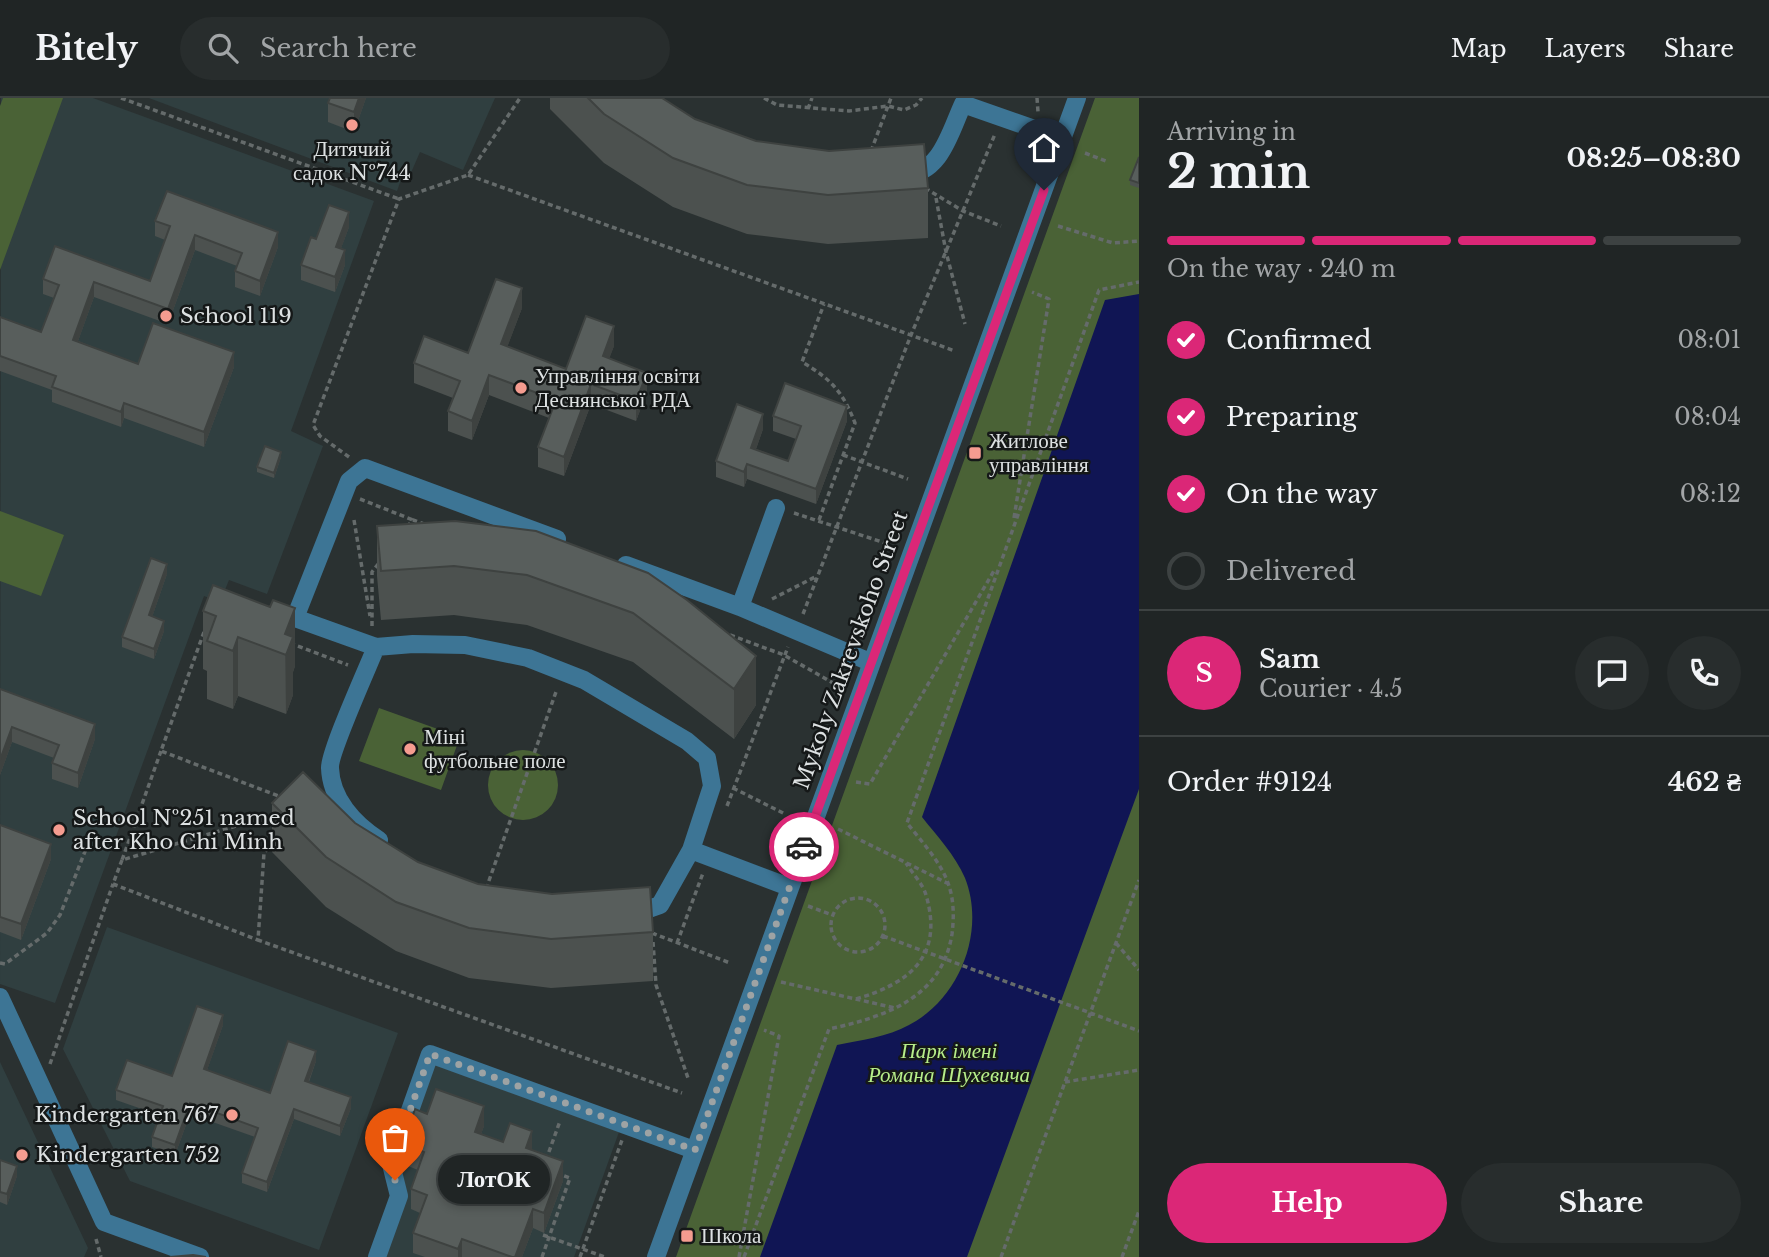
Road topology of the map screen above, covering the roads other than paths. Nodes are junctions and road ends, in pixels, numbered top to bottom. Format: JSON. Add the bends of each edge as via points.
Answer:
{"nodes":[{"id":1,"x":1077,"y":98,"type":"edge"},
{"id":2,"x":964,"y":101,"type":"edge"},
{"id":3,"x":1063,"y":139,"type":"junction"},
{"id":4,"x":886,"y":174,"type":"edge"},
{"id":5,"x":776,"y":508,"type":"road end"},
{"id":6,"x":572,"y":545,"type":"edge"},
{"id":7,"x":611,"y":559,"type":"edge"},
{"id":8,"x":741,"y":604,"type":"junction"},
{"id":9,"x":376,"y":647,"type":"junction"},
{"id":10,"x":870,"y":662,"type":"junction"},
{"id":11,"x":691,"y":850,"type":"junction"},
{"id":12,"x":397,"y":851,"type":"edge"},
{"id":13,"x":789,"y":887,"type":"junction"},
{"id":14,"x":607,"y":915,"type":"edge"},
{"id":15,"x":0,"y":997,"type":"edge"},
{"id":16,"x":7,"y":1023,"type":"edge"},
{"id":17,"x":695,"y":1150,"type":"junction"},
{"id":18,"x":200,"y":1257,"type":"edge"},
{"id":19,"x":377,"y":1257,"type":"edge"},
{"id":20,"x":656,"y":1257,"type":"edge"}],
"edges":[{"from":1,"to":3,"type":"street","name":"Mykoly Zakrevskoho Street"},
{"from":2,"to":3,"type":"street"},
{"from":2,"to":4,"type":"street","via":[[939,157],[927,169],[909,175]]},
{"from":3,"to":10,"type":"street","name":"Mykoly Zakrevskoho Street"},
{"from":5,"to":8,"type":"street"},
{"from":6,"to":9,"type":"street","via":[[365,468],[349,481],[289,615]]},
{"from":7,"to":8,"type":"street"},
{"from":8,"to":10,"type":"street"},
{"from":9,"to":11,"type":"street","via":[[465,645],[528,658],[584,680],[687,741],[707,758],[712,786]]},
{"from":9,"to":12,"type":"street","via":[[330,765],[337,798],[362,829]]},
{"from":10,"to":13,"type":"street","name":"Mykoly Zakrevskoho Street"},
{"from":11,"to":13,"type":"street"},
{"from":11,"to":14,"type":"street","via":[[660,905],[632,916]]},
{"from":13,"to":17,"type":"street","name":"Mykoly Zakrevskoho Street"},
{"from":15,"to":16,"type":"street"},
{"from":16,"to":18,"type":"street","via":[[104,1222]]},
{"from":17,"to":19,"type":"street","via":[[430,1054],[391,1164],[399,1196]]},
{"from":17,"to":20,"type":"street","name":"Mykoly Zakrevskoho Street"}]}
